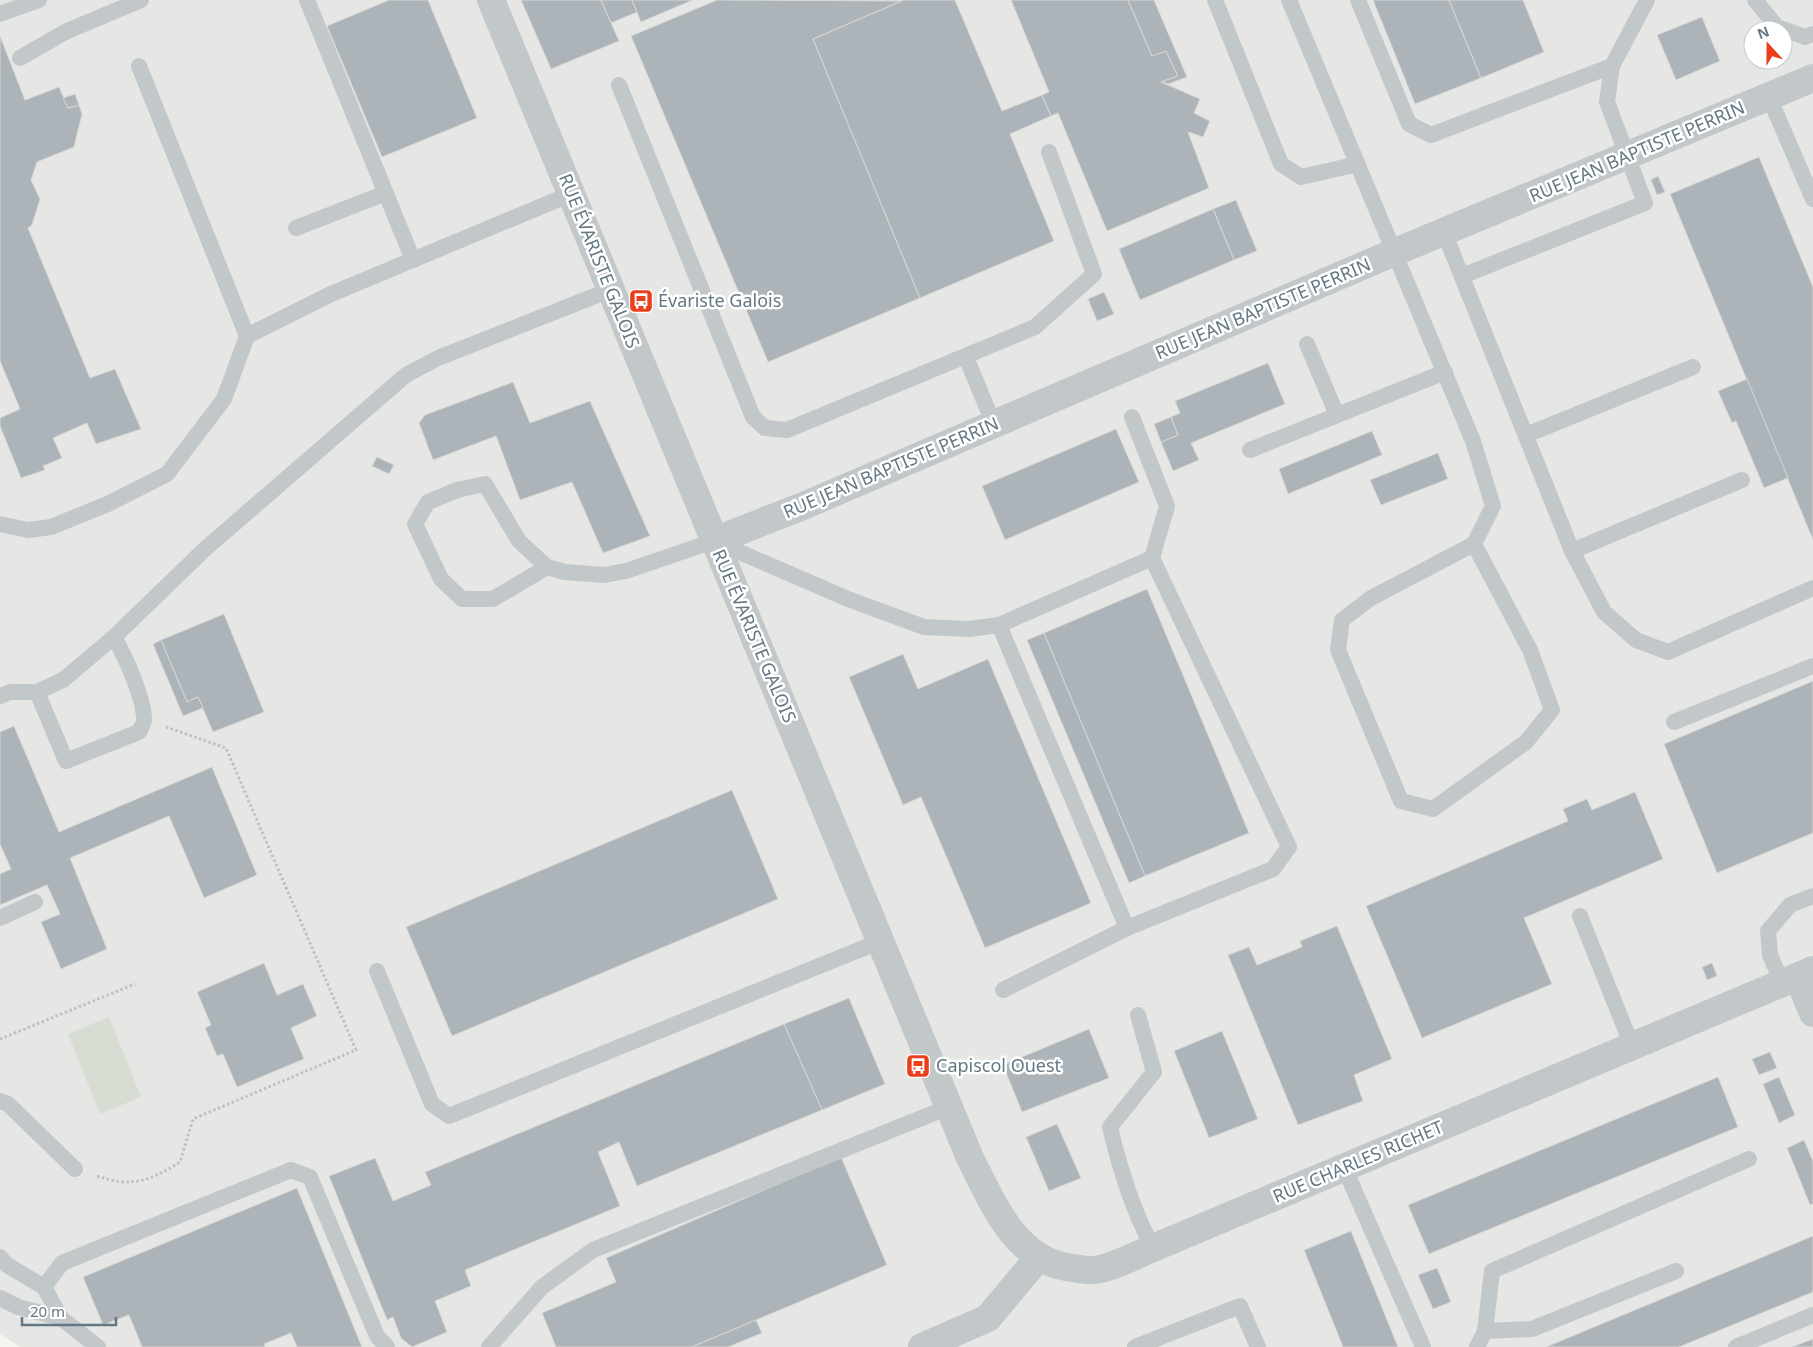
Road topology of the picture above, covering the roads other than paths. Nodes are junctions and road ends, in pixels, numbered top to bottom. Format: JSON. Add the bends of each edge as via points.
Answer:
{"nodes":[{"id":1,"x":39,"y":0,"type":"edge"},
{"id":2,"x":140,"y":0,"type":"edge"},
{"id":3,"x":307,"y":0,"type":"edge"},
{"id":4,"x":491,"y":0,"type":"edge"},
{"id":5,"x":1215,"y":0,"type":"edge"},
{"id":6,"x":1289,"y":0,"type":"edge"},
{"id":7,"x":1358,"y":0,"type":"edge"},
{"id":8,"x":1647,"y":0,"type":"edge"},
{"id":9,"x":1755,"y":0,"type":"edge"},
{"id":10,"x":0,"y":14,"type":"edge"},
{"id":11,"x":1813,"y":34,"type":"edge"},
{"id":12,"x":20,"y":58,"type":"dead end"},
{"id":13,"x":139,"y":66,"type":"dead end"},
{"id":14,"x":1612,"y":66,"type":"junction"},
{"id":15,"x":1813,"y":78,"type":"edge"},
{"id":16,"x":619,"y":85,"type":"dead end"},
{"id":17,"x":1769,"y":96,"type":"junction"},
{"id":18,"x":1049,"y":152,"type":"dead end"},
{"id":19,"x":1628,"y":155,"type":"junction"},
{"id":20,"x":1358,"y":164,"type":"junction"},
{"id":21,"x":386,"y":193,"type":"junction"},
{"id":22,"x":571,"y":194,"type":"junction"},
{"id":23,"x":1813,"y":199,"type":"edge"},
{"id":24,"x":296,"y":228,"type":"dead end"},
{"id":25,"x":1444,"y":232,"type":"junction"},
{"id":26,"x":1395,"y":252,"type":"junction"},
{"id":27,"x":413,"y":260,"type":"junction"},
{"id":28,"x":1462,"y":276,"type":"junction"},
{"id":29,"x":610,"y":290,"type":"junction"},
{"id":30,"x":247,"y":336,"type":"junction"},
{"id":31,"x":1307,"y":344,"type":"dead end"},
{"id":32,"x":966,"y":357,"type":"junction"},
{"id":33,"x":1694,"y":367,"type":"dead end"},
{"id":34,"x":1445,"y":372,"type":"junction"},
{"id":35,"x":1337,"y":415,"type":"junction"},
{"id":36,"x":1132,"y":417,"type":"dead end"},
{"id":37,"x":994,"y":425,"type":"junction"},
{"id":38,"x":1526,"y":435,"type":"junction"},
{"id":39,"x":1250,"y":450,"type":"dead end"},
{"id":40,"x":1742,"y":480,"type":"dead end"},
{"id":41,"x":0,"y":524,"type":"edge"},
{"id":42,"x":714,"y":541,"type":"junction"},
{"id":43,"x":1474,"y":544,"type":"junction"},
{"id":44,"x":1572,"y":551,"type":"junction"},
{"id":45,"x":1152,"y":558,"type":"junction"},
{"id":46,"x":547,"y":567,"type":"junction"},
{"id":47,"x":1813,"y":588,"type":"edge"},
{"id":48,"x":999,"y":625,"type":"junction"},
{"id":49,"x":114,"y":637,"type":"junction"},
{"id":50,"x":1813,"y":666,"type":"edge"},
{"id":51,"x":38,"y":692,"type":"junction"},
{"id":52,"x":0,"y":696,"type":"edge"},
{"id":53,"x":1674,"y":722,"type":"dead end"},
{"id":54,"x":1813,"y":896,"type":"edge"},
{"id":55,"x":35,"y":902,"type":"dead end"},
{"id":56,"x":1580,"y":916,"type":"dead end"},
{"id":57,"x":0,"y":918,"type":"edge"},
{"id":58,"x":1127,"y":928,"type":"junction"},
{"id":59,"x":881,"y":942,"type":"junction"},
{"id":60,"x":377,"y":971,"type":"dead end"},
{"id":61,"x":1798,"y":977,"type":"edge"},
{"id":62,"x":1003,"y":990,"type":"dead end"},
{"id":63,"x":1813,"y":1013,"type":"edge"},
{"id":64,"x":1138,"y":1015,"type":"dead end"},
{"id":65,"x":1632,"y":1046,"type":"junction"},
{"id":66,"x":0,"y":1101,"type":"edge"},
{"id":67,"x":950,"y":1107,"type":"junction"},
{"id":68,"x":1749,"y":1159,"type":"dead end"},
{"id":69,"x":1344,"y":1167,"type":"junction"},
{"id":70,"x":75,"y":1169,"type":"road end"},
{"id":71,"x":1153,"y":1248,"type":"junction"},
{"id":72,"x":0,"y":1258,"type":"edge"},
{"id":73,"x":1038,"y":1258,"type":"junction"},
{"id":74,"x":1676,"y":1271,"type":"dead end"},
{"id":75,"x":44,"y":1287,"type":"junction"},
{"id":76,"x":0,"y":1298,"type":"edge"},
{"id":77,"x":1813,"y":1315,"type":"edge"},
{"id":78,"x":61,"y":1318,"type":"junction"},
{"id":79,"x":1486,"y":1331,"type":"junction"},
{"id":80,"x":98,"y":1347,"type":"edge"},
{"id":81,"x":387,"y":1347,"type":"edge"},
{"id":82,"x":489,"y":1347,"type":"edge"},
{"id":83,"x":922,"y":1347,"type":"edge"},
{"id":84,"x":1135,"y":1347,"type":"edge"},
{"id":85,"x":1258,"y":1347,"type":"edge"},
{"id":86,"x":1423,"y":1347,"type":"edge"},
{"id":87,"x":1477,"y":1347,"type":"edge"},
{"id":88,"x":1736,"y":1347,"type":"edge"}],
"edges":[{"from":1,"to":10,"type":"lane"},
{"from":2,"to":12,"type":"lane","via":[[66,31]]},
{"from":3,"to":21,"type":"lane"},
{"from":4,"to":22,"type":"street","name":"RUE ÉVARISTE GALOIS"},
{"from":5,"to":20,"type":"lane","via":[[1281,164],[1300,177]]},
{"from":6,"to":20,"type":"lane"},
{"from":7,"to":14,"type":"lane","via":[[1409,124],[1431,135]]},
{"from":8,"to":14,"type":"lane"},
{"from":9,"to":11,"type":"lane","via":[[1777,27],[1805,37]]},
{"from":13,"to":30,"type":"lane"},
{"from":14,"to":19,"type":"lane","via":[[1608,102]]},
{"from":15,"to":17,"type":"street","name":"RUE JEAN BAPTISTE PERRIN"},
{"from":16,"to":32,"type":"lane","via":[[753,417],[765,428],[787,430]]},
{"from":17,"to":19,"type":"street","name":"RUE JEAN BAPTISTE PERRIN"},
{"from":17,"to":23,"type":"lane"},
{"from":18,"to":32,"type":"lane","via":[[1094,274],[1035,328]]},
{"from":19,"to":25,"type":"street","name":"RUE JEAN BAPTISTE PERRIN"},
{"from":19,"to":28,"type":"lane","via":[[1645,203]]},
{"from":20,"to":26,"type":"lane"},
{"from":21,"to":24,"type":"lane"},
{"from":21,"to":27,"type":"lane"},
{"from":22,"to":27,"type":"lane"},
{"from":22,"to":29,"type":"street","name":"RUE ÉVARISTE GALOIS"},
{"from":25,"to":26,"type":"street","name":"RUE JEAN BAPTISTE PERRIN"},
{"from":25,"to":28,"type":"lane"},
{"from":26,"to":34,"type":"lane"},
{"from":26,"to":37,"type":"street","name":"RUE JEAN BAPTISTE PERRIN"},
{"from":27,"to":30,"type":"lane","via":[[331,294]]},
{"from":28,"to":38,"type":"lane"},
{"from":29,"to":42,"type":"street","name":"RUE ÉVARISTE GALOIS"},
{"from":29,"to":49,"type":"lane","via":[[438,358],[406,375],[205,549]]},
{"from":30,"to":41,"type":"lane","via":[[224,399],[167,474],[110,503],[51,527],[28,530]]},
{"from":31,"to":35,"type":"lane"},
{"from":32,"to":37,"type":"lane"},
{"from":33,"to":38,"type":"lane"},
{"from":34,"to":35,"type":"lane"},
{"from":34,"to":43,"type":"lane","via":[[1473,441],[1493,506]]},
{"from":35,"to":39,"type":"lane"},
{"from":36,"to":45,"type":"lane","via":[[1167,506]]},
{"from":37,"to":42,"type":"street","name":"RUE JEAN BAPTISTE PERRIN"},
{"from":38,"to":44,"type":"lane"},
{"from":40,"to":44,"type":"lane"},
{"from":42,"to":46,"type":"lane","via":[[626,571],[604,575]]},
{"from":42,"to":48,"type":"lane","via":[[848,600],[924,627],[969,630]]},
{"from":42,"to":59,"type":"street","name":"RUE ÉVARISTE GALOIS"},
{"from":43,"to":43,"type":"lane","via":[[1371,598],[1342,620],[1338,650],[1401,801],[1433,809],[1526,742],[1552,710],[1530,650]]},
{"from":44,"to":47,"type":"lane","via":[[1604,612],[1636,640],[1668,652]]},
{"from":45,"to":48,"type":"lane"},
{"from":45,"to":58,"type":"lane","via":[[1289,847],[1273,869]]},
{"from":46,"to":46,"type":"lane","via":[[519,540],[485,484],[457,490],[428,502],[414,524],[441,579],[462,599],[492,599]]},
{"from":48,"to":58,"type":"lane"},
{"from":49,"to":51,"type":"lane","via":[[63,680]]},
{"from":49,"to":51,"type":"lane","via":[[124,655],[145,719],[139,732],[66,761]]},
{"from":50,"to":53,"type":"lane"},
{"from":51,"to":52,"type":"lane","via":[[10,692]]},
{"from":54,"to":61,"type":"lane","via":[[1790,905],[1768,931],[1770,955]]},
{"from":55,"to":57,"type":"lane"},
{"from":56,"to":65,"type":"lane"},
{"from":58,"to":62,"type":"lane"},
{"from":59,"to":60,"type":"lane","via":[[449,1116],[432,1104]]},
{"from":59,"to":67,"type":"street","name":"RUE ÉVARISTE GALOIS"},
{"from":61,"to":63,"type":"street"},
{"from":61,"to":65,"type":"street","name":"RUE CHARLES RICHET"},
{"from":64,"to":71,"type":"lane","via":[[1154,1072],[1110,1127],[1121,1175]]},
{"from":65,"to":69,"type":"street","name":"RUE CHARLES RICHET"},
{"from":66,"to":70,"type":"lane","via":[[8,1104]]},
{"from":67,"to":73,"type":"street","name":"RUE ÉVARISTE GALOIS","via":[[970,1158],[998,1212],[1016,1238]]},
{"from":67,"to":82,"type":"lane","via":[[593,1250],[542,1286]]},
{"from":68,"to":79,"type":"lane","via":[[1492,1271]]},
{"from":69,"to":71,"type":"street","name":"RUE CHARLES RICHET"},
{"from":69,"to":86,"type":"lane"},
{"from":71,"to":73,"type":"street","name":"RUE CHARLES RICHET","via":[[1095,1270],[1062,1267]]},
{"from":72,"to":75,"type":"lane"},
{"from":73,"to":83,"type":"street","via":[[988,1318]]},
{"from":74,"to":79,"type":"lane","via":[[1532,1330]]},
{"from":75,"to":78,"type":"lane"},
{"from":75,"to":81,"type":"lane","via":[[62,1263],[291,1170],[310,1177],[377,1336]]},
{"from":76,"to":78,"type":"lane","via":[[18,1307]]},
{"from":77,"to":88,"type":"lane"},
{"from":78,"to":80,"type":"lane"},
{"from":79,"to":87,"type":"lane"},
{"from":84,"to":85,"type":"lane","via":[[1240,1306]]}]}
